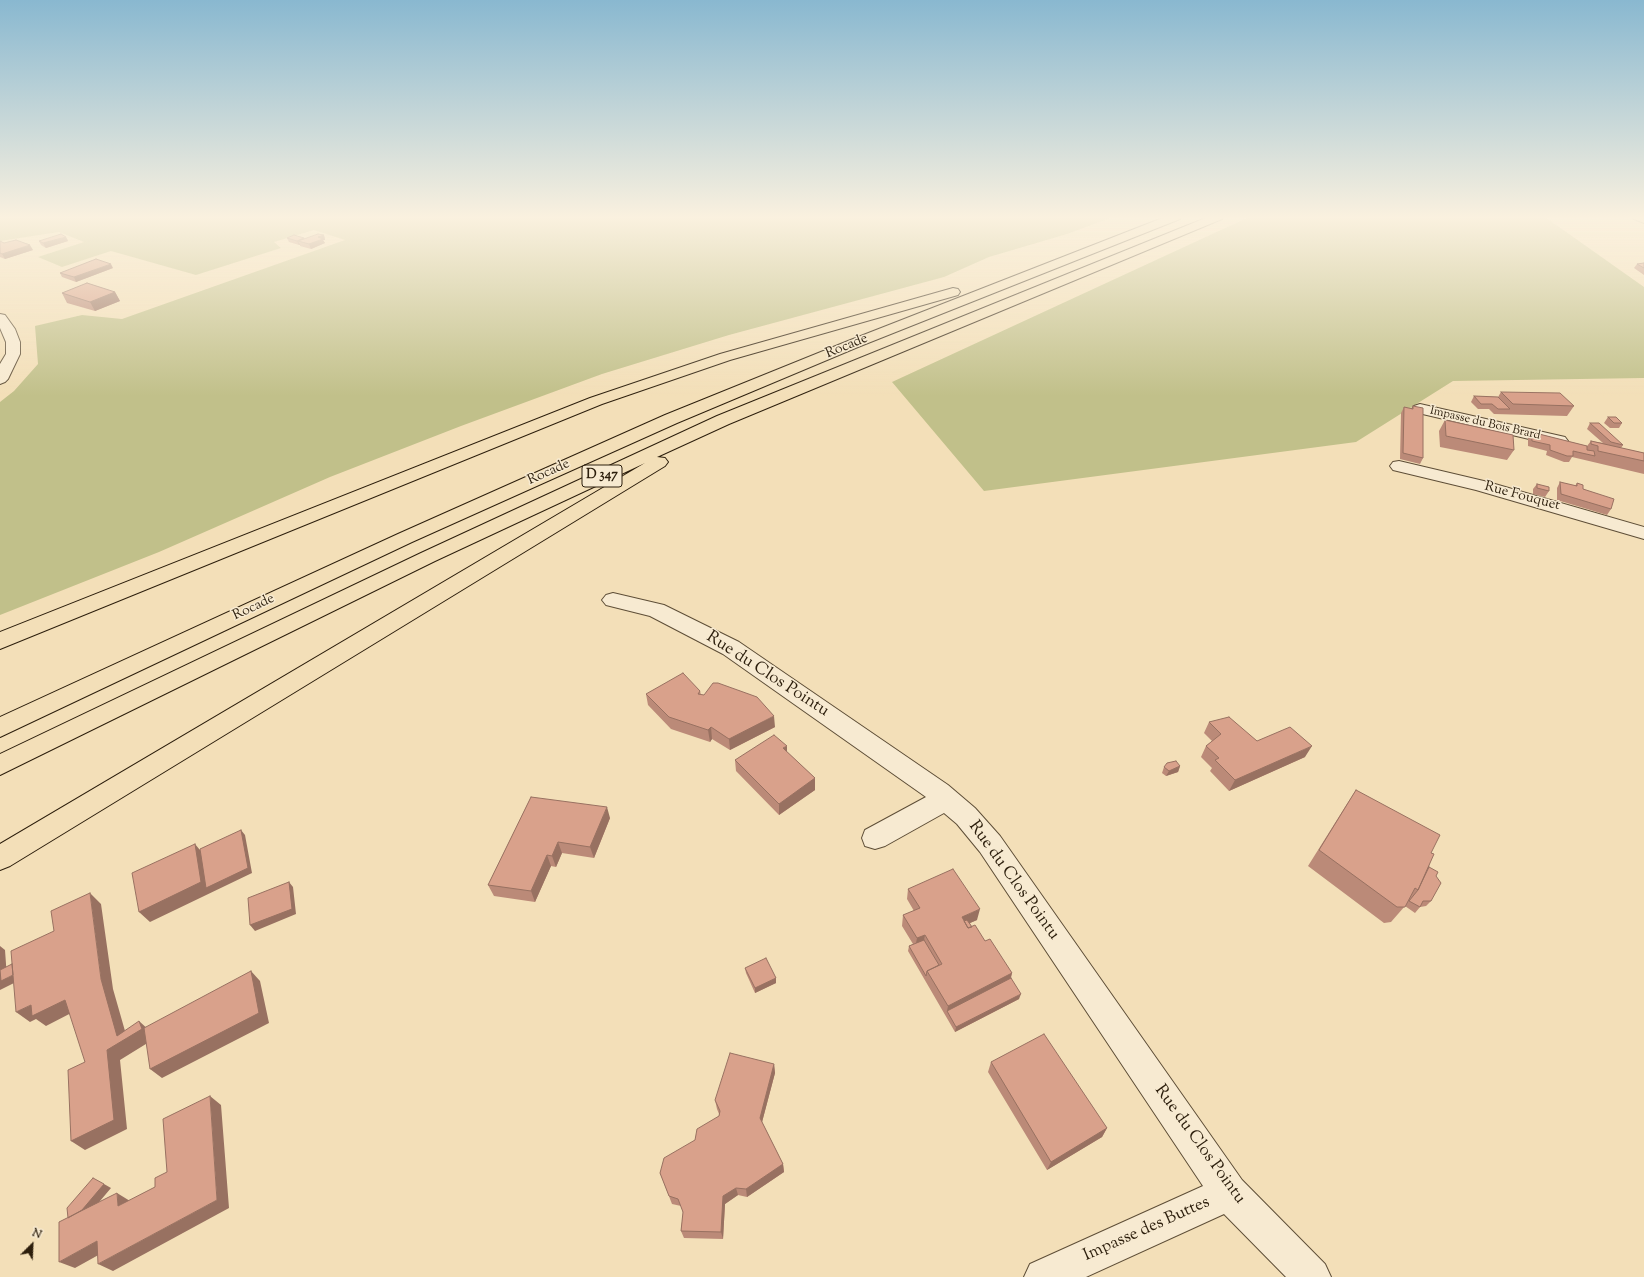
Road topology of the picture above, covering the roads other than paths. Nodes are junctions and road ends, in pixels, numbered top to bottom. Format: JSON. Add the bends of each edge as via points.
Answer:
{"nodes":[{"id":1,"x":1011,"y":277,"type":"edge"},
{"id":2,"x":1024,"y":277,"type":"edge"},
{"id":3,"x":1073,"y":277,"type":"edge"},
{"id":4,"x":0,"y":318,"type":"edge"},
{"id":5,"x":0,"y":379,"type":"edge"},
{"id":6,"x":1420,"y":409,"type":"edge"},
{"id":7,"x":723,"y":420,"type":"junction"},
{"id":8,"x":1577,"y":445,"type":"edge"},
{"id":9,"x":1399,"y":466,"type":"dead end"},
{"id":10,"x":1644,"y":533,"type":"edge"},
{"id":11,"x":613,"y":600,"type":"dead end"},
{"id":12,"x":0,"y":642,"type":"edge"},
{"id":13,"x":0,"y":728,"type":"edge"},
{"id":14,"x":0,"y":765,"type":"edge"},
{"id":15,"x":946,"y":799,"type":"junction"},
{"id":16,"x":875,"y":838,"type":"dead end"},
{"id":17,"x":0,"y":858,"type":"edge"},
{"id":18,"x":1229,"y":1193,"type":"junction"},
{"id":19,"x":1043,"y":1277,"type":"edge"},
{"id":20,"x":1312,"y":1277,"type":"edge"}],
"edges":[{"from":1,"to":12,"type":"highway","via":[[782,340],[618,393]]},
{"from":2,"to":13,"type":"highway","name":"Rocade","number":"D 347","via":[[820,357],[615,444],[384,548]]},
{"from":3,"to":7,"type":"highway","number":"D 347"},
{"from":4,"to":5,"type":"street","via":[[13,342],[13,354]]},
{"from":6,"to":8,"type":"street","name":"Impasse du Bois Brard"},
{"from":7,"to":14,"type":"highway","number":"D 347","via":[[428,557]]},
{"from":7,"to":17,"type":"highway","via":[[634,478]]},
{"from":9,"to":10,"type":"street","name":"Rue Fouquet","via":[[1482,486]]},
{"from":11,"to":15,"type":"street","name":"Rue du Clos Pointu","via":[[656,610],[731,648]]},
{"from":15,"to":16,"type":"street"},
{"from":15,"to":18,"type":"street","name":"Rue du Clos Pointu","via":[[966,816],[990,844]]},
{"from":18,"to":19,"type":"street","name":"Impasse des Buttes"},
{"from":18,"to":20,"type":"street","name":"Rue du Clos Pointu"}]}
